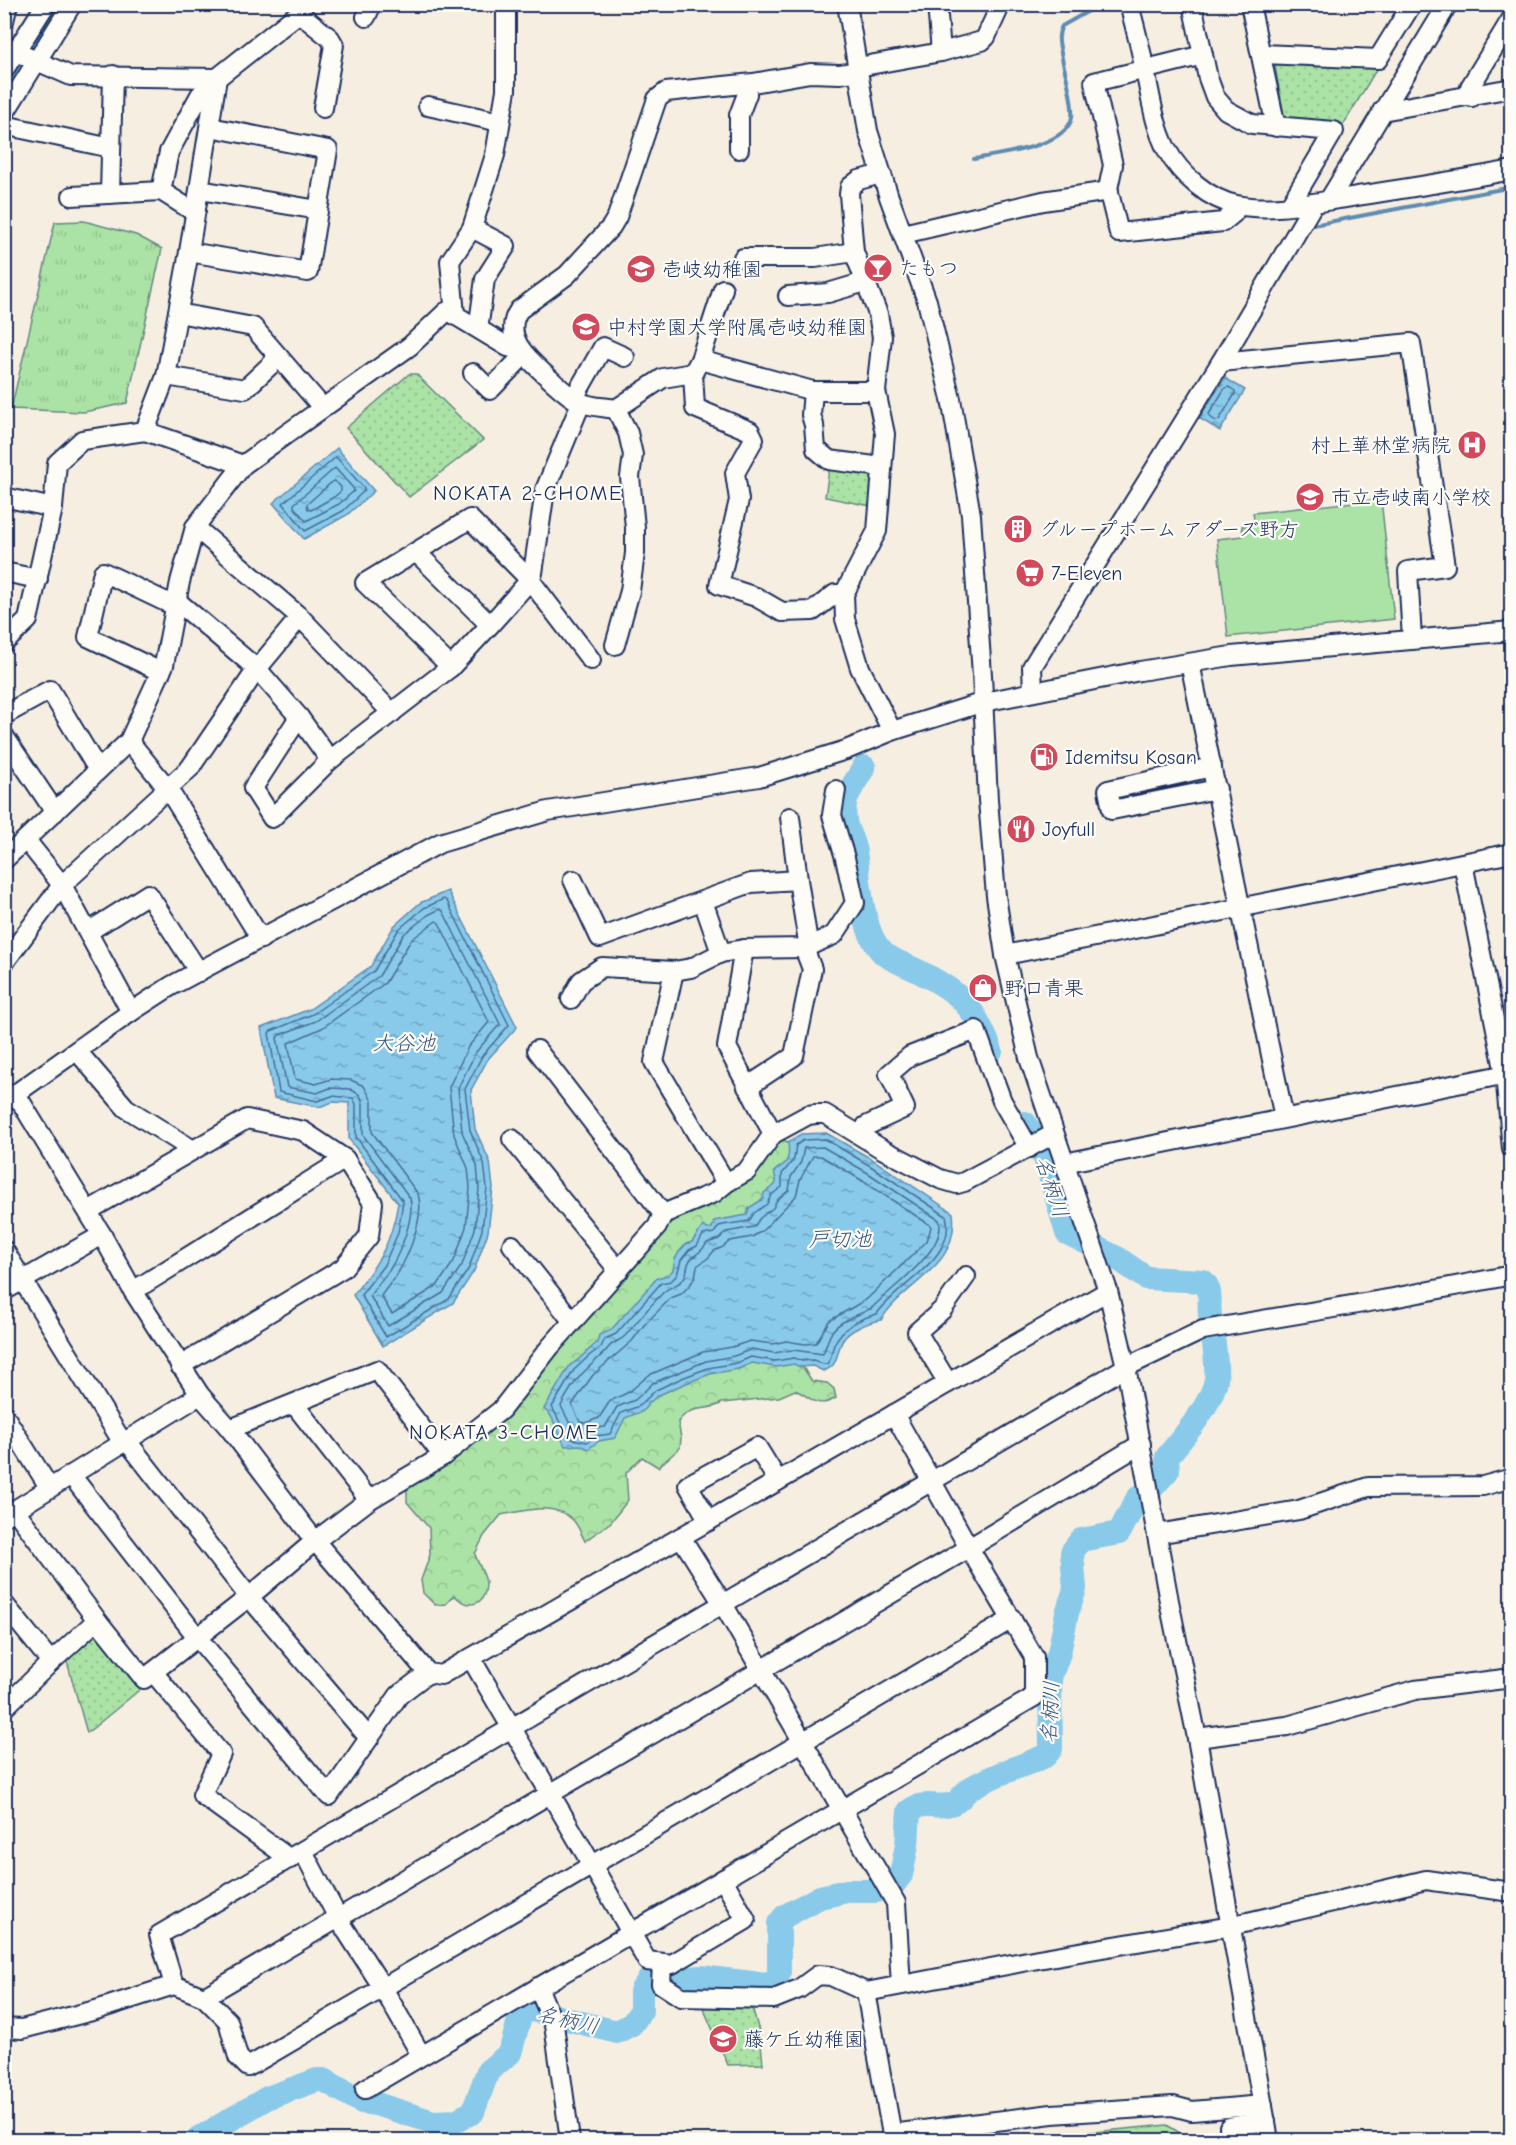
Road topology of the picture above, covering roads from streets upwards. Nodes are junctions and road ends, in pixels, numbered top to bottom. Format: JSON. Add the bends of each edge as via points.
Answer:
{"nodes":[{"id":1,"x":8,"y":4,"type":"edge"},
{"id":2,"x":46,"y":4,"type":"edge"},
{"id":3,"x":72,"y":4,"type":"edge"},
{"id":4,"x":506,"y":4,"type":"edge"},
{"id":5,"x":847,"y":4,"type":"edge"},
{"id":6,"x":937,"y":4,"type":"edge"},
{"id":7,"x":1001,"y":4,"type":"edge"},
{"id":8,"x":1129,"y":4,"type":"edge"},
{"id":9,"x":1192,"y":4,"type":"edge"},
{"id":10,"x":1250,"y":4,"type":"edge"},
{"id":11,"x":1412,"y":4,"type":"edge"},
{"id":12,"x":1448,"y":4,"type":"edge"},
{"id":13,"x":302,"y":9,"type":"edge"},
{"id":14,"x":1512,"y":18,"type":"edge"},
{"id":15,"x":4,"y":21,"type":"edge"},
{"id":16,"x":15,"y":52,"type":"junction"},
{"id":17,"x":941,"y":52,"type":"junction"},
{"id":18,"x":1261,"y":54,"type":"junction"},
{"id":19,"x":1203,"y":55,"type":"junction"},
{"id":20,"x":36,"y":62,"type":"junction"},
{"id":21,"x":859,"y":69,"type":"junction"},
{"id":22,"x":1145,"y":69,"type":"junction"},
{"id":23,"x":4,"y":70,"type":"edge"},
{"id":24,"x":113,"y":75,"type":"junction"},
{"id":25,"x":217,"y":78,"type":"junction"},
{"id":26,"x":747,"y":84,"type":"junction"},
{"id":27,"x":1512,"y":88,"type":"edge"},
{"id":28,"x":12,"y":89,"type":"edge"},
{"id":29,"x":1472,"y":97,"type":"junction"},
{"id":30,"x":428,"y":106,"type":"dead end"},
{"id":31,"x":323,"y":108,"type":"dead end"},
{"id":32,"x":1382,"y":111,"type":"junction"},
{"id":33,"x":4,"y":114,"type":"edge"},
{"id":34,"x":500,"y":122,"type":"junction"},
{"id":35,"x":4,"y":125,"type":"edge"},
{"id":36,"x":210,"y":127,"type":"junction"},
{"id":37,"x":1276,"y":127,"type":"junction"},
{"id":38,"x":111,"y":148,"type":"junction"},
{"id":39,"x":739,"y":149,"type":"dead end"},
{"id":40,"x":1512,"y":170,"type":"edge"},
{"id":41,"x":881,"y":174,"type":"junction"},
{"id":42,"x":200,"y":190,"type":"junction"},
{"id":43,"x":161,"y":191,"type":"junction"},
{"id":44,"x":1109,"y":191,"type":"junction"},
{"id":45,"x":110,"y":194,"type":"junction"},
{"id":46,"x":72,"y":196,"type":"dead end"},
{"id":47,"x":1321,"y":202,"type":"junction"},
{"id":48,"x":1235,"y":205,"type":"junction"},
{"id":49,"x":1290,"y":205,"type":"junction"},
{"id":50,"x":196,"y":210,"type":"junction"},
{"id":51,"x":318,"y":210,"type":"junction"},
{"id":52,"x":472,"y":228,"type":"junction"},
{"id":53,"x":903,"y":234,"type":"junction"},
{"id":54,"x":189,"y":252,"type":"junction"},
{"id":55,"x":854,"y":252,"type":"junction"},
{"id":56,"x":743,"y":258,"type":"dead end"},
{"id":57,"x":865,"y":282,"type":"junction"},
{"id":58,"x":724,"y":289,"type":"dead end"},
{"id":59,"x":788,"y":296,"type":"dead end"},
{"id":60,"x":453,"y":310,"type":"junction"},
{"id":61,"x":178,"y":314,"type":"junction"},
{"id":62,"x":476,"y":327,"type":"junction"},
{"id":63,"x":522,"y":352,"type":"junction"},
{"id":64,"x":279,"y":357,"type":"junction"},
{"id":65,"x":625,"y":357,"type":"dead end"},
{"id":66,"x":1221,"y":362,"type":"junction"},
{"id":67,"x":696,"y":367,"type":"junction"},
{"id":68,"x":473,"y":373,"type":"dead end"},
{"id":69,"x":166,"y":376,"type":"junction"},
{"id":70,"x":813,"y":391,"type":"junction"},
{"id":71,"x":876,"y":391,"type":"junction"},
{"id":72,"x":577,"y":401,"type":"junction"},
{"id":73,"x":322,"y":407,"type":"junction"},
{"id":74,"x":616,"y":409,"type":"junction"},
{"id":75,"x":146,"y":430,"type":"junction"},
{"id":76,"x":243,"y":465,"type":"junction"},
{"id":77,"x":882,"y":466,"type":"junction"},
{"id":78,"x":4,"y":497,"type":"edge"},
{"id":79,"x":53,"y":508,"type":"junction"},
{"id":80,"x":195,"y":527,"type":"junction"},
{"id":81,"x":416,"y":552,"type":"junction"},
{"id":82,"x":4,"y":572,"type":"edge"},
{"id":83,"x":38,"y":579,"type":"junction"},
{"id":84,"x":530,"y":580,"type":"junction"},
{"id":85,"x":844,"y":594,"type":"junction"},
{"id":86,"x":177,"y":601,"type":"junction"},
{"id":87,"x":300,"y":617,"type":"junction"},
{"id":88,"x":490,"y":625,"type":"junction"},
{"id":89,"x":1512,"y":631,"type":"edge"},
{"id":90,"x":1412,"y":640,"type":"junction"},
{"id":91,"x":4,"y":644,"type":"edge"},
{"id":92,"x":615,"y":645,"type":"dead end"},
{"id":93,"x":591,"y":660,"type":"dead end"},
{"id":94,"x":1190,"y":663,"type":"junction"},
{"id":95,"x":451,"y":667,"type":"junction"},
{"id":96,"x":257,"y":669,"type":"junction"},
{"id":97,"x":161,"y":672,"type":"junction"},
{"id":98,"x":1033,"y":692,"type":"junction"},
{"id":99,"x":984,"y":702,"type":"junction"},
{"id":100,"x":392,"y":713,"type":"junction"},
{"id":101,"x":4,"y":715,"type":"edge"},
{"id":102,"x":299,"y":717,"type":"junction"},
{"id":103,"x":892,"y":731,"type":"junction"},
{"id":104,"x":4,"y":736,"type":"edge"},
{"id":105,"x":129,"y":741,"type":"junction"},
{"id":106,"x":330,"y":760,"type":"junction"},
{"id":107,"x":1212,"y":768,"type":"junction"},
{"id":108,"x":98,"y":770,"type":"junction"},
{"id":109,"x":168,"y":789,"type":"junction"},
{"id":110,"x":1217,"y":789,"type":"junction"},
{"id":111,"x":836,"y":790,"type":"dead end"},
{"id":112,"x":55,"y":812,"type":"junction"},
{"id":113,"x":790,"y":817,"type":"dead end"},
{"id":114,"x":26,"y":840,"type":"junction"},
{"id":115,"x":1512,"y":853,"type":"edge"},
{"id":116,"x":4,"y":860,"type":"edge"},
{"id":117,"x":1463,"y":863,"type":"junction"},
{"id":118,"x":573,"y":880,"type":"dead end"},
{"id":119,"x":798,"y":880,"type":"junction"},
{"id":120,"x":62,"y":885,"type":"junction"},
{"id":121,"x":703,"y":901,"type":"junction"},
{"id":122,"x":1241,"y":906,"type":"junction"},
{"id":123,"x":88,"y":932,"type":"junction"},
{"id":124,"x":261,"y":939,"type":"junction"},
{"id":125,"x":807,"y":946,"type":"junction"},
{"id":126,"x":744,"y":949,"type":"junction"},
{"id":127,"x":721,"y":953,"type":"junction"},
{"id":128,"x":1005,"y":955,"type":"junction"},
{"id":129,"x":4,"y":963,"type":"edge"},
{"id":130,"x":674,"y":971,"type":"junction"},
{"id":131,"x":200,"y":972,"type":"junction"},
{"id":132,"x":572,"y":999,"type":"dead end"},
{"id":133,"x":131,"y":1012,"type":"junction"},
{"id":134,"x":537,"y":1050,"type":"dead end"},
{"id":135,"x":77,"y":1051,"type":"junction"},
{"id":136,"x":1508,"y":1073,"type":"edge"},
{"id":137,"x":747,"y":1087,"type":"junction"},
{"id":138,"x":10,"y":1098,"type":"edge"},
{"id":139,"x":1284,"y":1118,"type":"junction"},
{"id":140,"x":866,"y":1125,"type":"dead end"},
{"id":141,"x":773,"y":1134,"type":"junction"},
{"id":142,"x":512,"y":1138,"type":"dead end"},
{"id":143,"x":1041,"y":1141,"type":"junction"},
{"id":144,"x":1512,"y":1149,"type":"edge"},
{"id":145,"x":194,"y":1150,"type":"junction"},
{"id":146,"x":345,"y":1159,"type":"junction"},
{"id":147,"x":1064,"y":1163,"type":"junction"},
{"id":148,"x":726,"y":1183,"type":"junction"},
{"id":149,"x":88,"y":1212,"type":"junction"},
{"id":150,"x":663,"y":1214,"type":"junction"},
{"id":151,"x":102,"y":1234,"type":"junction"},
{"id":152,"x":512,"y":1245,"type":"dead end"},
{"id":153,"x":4,"y":1250,"type":"edge"},
{"id":154,"x":620,"y":1271,"type":"junction"},
{"id":155,"x":1512,"y":1275,"type":"edge"},
{"id":156,"x":966,"y":1276,"type":"dead end"},
{"id":157,"x":23,"y":1280,"type":"junction"},
{"id":158,"x":133,"y":1290,"type":"junction"},
{"id":159,"x":4,"y":1291,"type":"edge"},
{"id":160,"x":1108,"y":1291,"type":"junction"},
{"id":161,"x":573,"y":1322,"type":"junction"},
{"id":162,"x":180,"y":1366,"type":"junction"},
{"id":163,"x":1126,"y":1366,"type":"junction"},
{"id":164,"x":948,"y":1383,"type":"junction"},
{"id":165,"x":200,"y":1395,"type":"junction"},
{"id":166,"x":294,"y":1404,"type":"junction"},
{"id":167,"x":894,"y":1414,"type":"junction"},
{"id":168,"x":4,"y":1415,"type":"edge"},
{"id":169,"x":230,"y":1430,"type":"junction"},
{"id":170,"x":125,"y":1442,"type":"junction"},
{"id":171,"x":1141,"y":1444,"type":"junction"},
{"id":172,"x":443,"y":1456,"type":"junction"},
{"id":173,"x":71,"y":1475,"type":"junction"},
{"id":174,"x":1512,"y":1478,"type":"edge"},
{"id":175,"x":778,"y":1481,"type":"junction"},
{"id":176,"x":932,"y":1481,"type":"junction"},
{"id":177,"x":49,"y":1487,"type":"junction"},
{"id":178,"x":369,"y":1500,"type":"junction"},
{"id":179,"x":10,"y":1513,"type":"edge"},
{"id":180,"x":709,"y":1521,"type":"junction"},
{"id":181,"x":1156,"y":1528,"type":"junction"},
{"id":182,"x":681,"y":1537,"type":"junction"},
{"id":183,"x":315,"y":1541,"type":"junction"},
{"id":184,"x":969,"y":1548,"type":"junction"},
{"id":185,"x":249,"y":1597,"type":"junction"},
{"id":186,"x":4,"y":1604,"type":"edge"},
{"id":187,"x":723,"y":1605,"type":"junction"},
{"id":188,"x":1012,"y":1619,"type":"junction"},
{"id":189,"x":98,"y":1620,"type":"junction"},
{"id":190,"x":197,"y":1637,"type":"junction"},
{"id":191,"x":471,"y":1658,"type":"junction"},
{"id":192,"x":51,"y":1662,"type":"junction"},
{"id":193,"x":760,"y":1671,"type":"junction"},
{"id":194,"x":153,"y":1672,"type":"junction"},
{"id":195,"x":428,"y":1673,"type":"junction"},
{"id":196,"x":1512,"y":1678,"type":"edge"},
{"id":197,"x":4,"y":1708,"type":"edge"},
{"id":198,"x":512,"y":1728,"type":"junction"},
{"id":199,"x":369,"y":1738,"type":"junction"},
{"id":200,"x":1197,"y":1738,"type":"junction"},
{"id":201,"x":803,"y":1742,"type":"junction"},
{"id":202,"x":551,"y":1792,"type":"junction"},
{"id":203,"x":841,"y":1810,"type":"junction"},
{"id":204,"x":296,"y":1855,"type":"junction"},
{"id":205,"x":591,"y":1866,"type":"junction"},
{"id":206,"x":723,"y":1879,"type":"junction"},
{"id":207,"x":1512,"y":1892,"type":"edge"},
{"id":208,"x":338,"y":1918,"type":"junction"},
{"id":209,"x":1231,"y":1926,"type":"junction"},
{"id":210,"x":631,"y":1933,"type":"junction"},
{"id":211,"x":662,"y":1963,"type":"junction"},
{"id":212,"x":174,"y":1985,"type":"junction"},
{"id":213,"x":901,"y":1985,"type":"junction"},
{"id":214,"x":538,"y":1987,"type":"junction"},
{"id":215,"x":383,"y":1988,"type":"junction"},
{"id":216,"x":866,"y":1992,"type":"junction"},
{"id":217,"x":204,"y":1997,"type":"junction"},
{"id":218,"x":4,"y":2028,"type":"edge"},
{"id":219,"x":421,"y":2055,"type":"junction"},
{"id":220,"x":365,"y":2089,"type":"dead end"},
{"id":221,"x":1264,"y":2113,"type":"junction"},
{"id":222,"x":892,"y":2137,"type":"edge"},
{"id":223,"x":570,"y":2140,"type":"edge"},
{"id":224,"x":1231,"y":2140,"type":"edge"},
{"id":225,"x":1269,"y":2140,"type":"edge"}],
"edges":[{"from":1,"to":15,"type":"street"},
{"from":2,"to":16,"type":"street"},
{"from":3,"to":20,"type":"street"},
{"from":4,"to":34,"type":"street","via":[[506,90]]},
{"from":5,"to":21,"type":"street"},
{"from":6,"to":17,"type":"street"},
{"from":7,"to":17,"type":"street","via":[[982,41]]},
{"from":8,"to":22,"type":"street"},
{"from":9,"to":19,"type":"street"},
{"from":10,"to":18,"type":"street"},
{"from":11,"to":18,"type":"street","via":[[1378,59]]},
{"from":12,"to":32,"type":"street"},
{"from":13,"to":25,"type":"street"},
{"from":13,"to":31,"type":"street","via":[[334,45]]},
{"from":14,"to":29,"type":"street","via":[[1470,87]]},
{"from":16,"to":20,"type":"street"},
{"from":16,"to":23,"type":"street"},
{"from":17,"to":21,"type":"street"},
{"from":18,"to":37,"type":"street"},
{"from":19,"to":22,"type":"street"},
{"from":19,"to":37,"type":"street","via":[[1215,98],[1226,110],[1252,124]]},
{"from":20,"to":24,"type":"street","via":[[71,75]]},
{"from":20,"to":28,"type":"street"},
{"from":21,"to":26,"type":"street"},
{"from":21,"to":41,"type":"street","via":[[868,131]]},
{"from":22,"to":44,"type":"street","via":[[1094,82],[1113,165]]},
{"from":22,"to":48,"type":"street","via":[[1158,130],[1168,151],[1178,166],[1205,190]]},
{"from":24,"to":25,"type":"street"},
{"from":24,"to":38,"type":"street"},
{"from":25,"to":36,"type":"street"},
{"from":25,"to":43,"type":"street","via":[[200,95],[169,152]]},
{"from":26,"to":39,"type":"street","via":[[739,116]]},
{"from":26,"to":63,"type":"street","via":[[666,92],[657,99],[611,227],[567,276],[513,318],[515,340]]},
{"from":27,"to":29,"type":"street"},
{"from":28,"to":33,"type":"street"},
{"from":29,"to":32,"type":"street"},
{"from":30,"to":34,"type":"street"},
{"from":32,"to":47,"type":"street"},
{"from":34,"to":52,"type":"street","via":[[495,155]]},
{"from":35,"to":38,"type":"street"},
{"from":36,"to":42,"type":"street"},
{"from":36,"to":51,"type":"street","via":[[328,150]]},
{"from":37,"to":49,"type":"street","via":[[1334,131]]},
{"from":38,"to":45,"type":"street"},
{"from":40,"to":47,"type":"street"},
{"from":41,"to":53,"type":"street"},
{"from":41,"to":55,"type":"street","via":[[850,187]]},
{"from":42,"to":50,"type":"street"},
{"from":42,"to":51,"type":"street"},
{"from":43,"to":45,"type":"street"},
{"from":43,"to":50,"type":"street"},
{"from":44,"to":48,"type":"street","via":[[1119,233],[1223,222]]},
{"from":44,"to":53,"type":"street","via":[[1043,201]]},
{"from":45,"to":46,"type":"street"},
{"from":47,"to":49,"type":"street"},
{"from":47,"to":66,"type":"street"},
{"from":48,"to":49,"type":"street"},
{"from":50,"to":54,"type":"street"},
{"from":51,"to":54,"type":"street","via":[[308,272]]},
{"from":52,"to":60,"type":"street","via":[[450,261]]},
{"from":52,"to":62,"type":"street","via":[[506,246],[485,279]]},
{"from":53,"to":99,"type":"street","via":[[927,301],[951,399],[971,514]]},
{"from":54,"to":61,"type":"street"},
{"from":55,"to":56,"type":"street","via":[[815,258]]},
{"from":55,"to":57,"type":"street"},
{"from":57,"to":59,"type":"street","via":[[828,293]]},
{"from":57,"to":71,"type":"street","via":[[882,336]]},
{"from":58,"to":67,"type":"street"},
{"from":60,"to":62,"type":"street"},
{"from":60,"to":73,"type":"street","via":[[410,346]]},
{"from":61,"to":64,"type":"street","via":[[253,327]]},
{"from":61,"to":69,"type":"street"},
{"from":62,"to":63,"type":"street"},
{"from":63,"to":68,"type":"street","via":[[490,390]]},
{"from":63,"to":72,"type":"street"},
{"from":64,"to":69,"type":"street","via":[[245,390]]},
{"from":64,"to":73,"type":"street"},
{"from":65,"to":72,"type":"street","via":[[603,347]]},
{"from":66,"to":90,"type":"street","via":[[1411,344],[1445,566],[1408,571]]},
{"from":66,"to":98,"type":"street","via":[[1032,667]]},
{"from":67,"to":70,"type":"street"},
{"from":67,"to":74,"type":"street","via":[[663,378]]},
{"from":67,"to":85,"type":"street","via":[[695,408],[750,431],[754,439],[735,473],[739,500],[719,585],[756,597],[782,612],[813,610],[835,594]]},
{"from":69,"to":75,"type":"street"},
{"from":70,"to":71,"type":"street"},
{"from":70,"to":77,"type":"street","via":[[811,415],[816,448],[829,460]]},
{"from":71,"to":77,"type":"street","via":[[885,434]]},
{"from":72,"to":74,"type":"street"},
{"from":72,"to":84,"type":"street","via":[[545,490]]},
{"from":73,"to":76,"type":"street"},
{"from":74,"to":92,"type":"street","via":[[633,455],[630,477],[635,553],[630,591]]},
{"from":75,"to":76,"type":"street"},
{"from":75,"to":79,"type":"street","via":[[82,440],[57,463]]},
{"from":76,"to":80,"type":"street"},
{"from":77,"to":85,"type":"street","via":[[877,531]]},
{"from":78,"to":79,"type":"street"},
{"from":79,"to":83,"type":"street"},
{"from":80,"to":86,"type":"street"},
{"from":80,"to":87,"type":"street"},
{"from":81,"to":84,"type":"street","via":[[470,519]]},
{"from":81,"to":88,"type":"street"},
{"from":81,"to":95,"type":"street","via":[[365,583]]},
{"from":82,"to":83,"type":"street"},
{"from":83,"to":91,"type":"street","via":[[28,621]]},
{"from":84,"to":88,"type":"street"},
{"from":84,"to":93,"type":"street"},
{"from":85,"to":103,"type":"street","via":[[845,619],[860,668]]},
{"from":86,"to":96,"type":"street"},
{"from":86,"to":97,"type":"street"},
{"from":86,"to":97,"type":"street","via":[[166,602],[103,572],[88,637]]},
{"from":87,"to":96,"type":"street"},
{"from":87,"to":100,"type":"street"},
{"from":88,"to":95,"type":"street"},
{"from":89,"to":90,"type":"street"},
{"from":90,"to":94,"type":"street"},
{"from":94,"to":98,"type":"street"},
{"from":94,"to":107,"type":"street"},
{"from":95,"to":100,"type":"street"},
{"from":96,"to":102,"type":"street"},
{"from":96,"to":109,"type":"street","via":[[190,768]]},
{"from":97,"to":105,"type":"street"},
{"from":98,"to":99,"type":"street"},
{"from":99,"to":103,"type":"street"},
{"from":99,"to":128,"type":"street","via":[[996,896]]},
{"from":100,"to":106,"type":"street"},
{"from":101,"to":108,"type":"street","via":[[50,690]]},
{"from":102,"to":106,"type":"street"},
{"from":102,"to":106,"type":"street","via":[[253,788],[272,818]]},
{"from":103,"to":124,"type":"street","via":[[759,777],[548,811],[440,843]]},
{"from":104,"to":112,"type":"street"},
{"from":105,"to":108,"type":"street"},
{"from":105,"to":109,"type":"street"},
{"from":107,"to":110,"type":"street"},
{"from":107,"to":110,"type":"street","via":[[1108,790],[1112,810]]},
{"from":108,"to":112,"type":"street"},
{"from":109,"to":120,"type":"street"},
{"from":109,"to":124,"type":"street"},
{"from":110,"to":122,"type":"street"},
{"from":111,"to":125,"type":"street","via":[[832,815],[855,903],[834,935]]},
{"from":112,"to":114,"type":"street"},
{"from":113,"to":119,"type":"street"},
{"from":114,"to":116,"type":"street"},
{"from":114,"to":120,"type":"street"},
{"from":115,"to":117,"type":"street"},
{"from":117,"to":122,"type":"street"},
{"from":117,"to":136,"type":"street"},
{"from":118,"to":121,"type":"street","via":[[600,938]]},
{"from":119,"to":121,"type":"street","via":[[751,883]]},
{"from":119,"to":125,"type":"street"},
{"from":120,"to":123,"type":"street"},
{"from":120,"to":129,"type":"street"},
{"from":121,"to":127,"type":"street"},
{"from":122,"to":128,"type":"street"},
{"from":122,"to":139,"type":"street"},
{"from":123,"to":131,"type":"street","via":[[148,894]]},
{"from":123,"to":133,"type":"street"},
{"from":124,"to":131,"type":"street"},
{"from":125,"to":126,"type":"street"},
{"from":125,"to":137,"type":"street","via":[[812,969],[794,1056]]},
{"from":126,"to":127,"type":"street"},
{"from":126,"to":137,"type":"street","via":[[727,1047]]},
{"from":127,"to":130,"type":"street","via":[[691,968]]},
{"from":128,"to":143,"type":"street","via":[[1029,1058]]},
{"from":130,"to":132,"type":"street","via":[[602,967],[581,981]]},
{"from":130,"to":148,"type":"street","via":[[654,1062]]},
{"from":131,"to":133,"type":"street"},
{"from":133,"to":135,"type":"street"},
{"from":134,"to":150,"type":"street"},
{"from":135,"to":138,"type":"street"},
{"from":135,"to":145,"type":"street","via":[[126,1108]]},
{"from":136,"to":139,"type":"street"},
{"from":136,"to":144,"type":"street"},
{"from":137,"to":141,"type":"street"},
{"from":138,"to":149,"type":"street"},
{"from":139,"to":147,"type":"street"},
{"from":140,"to":143,"type":"street","via":[[905,1108],[889,1074],[910,1056],[976,1030],[1002,1101]]},
{"from":141,"to":143,"type":"street","via":[[808,1115],[825,1114],[882,1149],[957,1184]]},
{"from":141,"to":148,"type":"street","via":[[747,1171]]},
{"from":142,"to":154,"type":"street"},
{"from":143,"to":147,"type":"street"},
{"from":145,"to":146,"type":"street","via":[[247,1119],[303,1131]]},
{"from":145,"to":149,"type":"street"},
{"from":146,"to":158,"type":"street"},
{"from":146,"to":162,"type":"street","via":[[374,1203],[369,1236],[343,1268]]},
{"from":147,"to":160,"type":"street"},
{"from":148,"to":150,"type":"street","via":[[714,1193]]},
{"from":149,"to":151,"type":"street"},
{"from":150,"to":154,"type":"street","via":[[657,1227]]},
{"from":151,"to":157,"type":"street"},
{"from":151,"to":158,"type":"street"},
{"from":152,"to":161,"type":"street"},
{"from":153,"to":157,"type":"street"},
{"from":154,"to":161,"type":"street"},
{"from":155,"to":163,"type":"street","via":[[1211,1329]]},
{"from":156,"to":164,"type":"street","via":[[942,1310],[917,1332]]},
{"from":157,"to":159,"type":"street"},
{"from":157,"to":170,"type":"street"},
{"from":158,"to":162,"type":"street"},
{"from":160,"to":163,"type":"street"},
{"from":160,"to":164,"type":"street"},
{"from":161,"to":172,"type":"street","via":[[501,1410]]},
{"from":162,"to":165,"type":"street"},
{"from":163,"to":171,"type":"street"},
{"from":163,"to":176,"type":"street"},
{"from":164,"to":167,"type":"street"},
{"from":165,"to":169,"type":"street"},
{"from":165,"to":170,"type":"street"},
{"from":166,"to":169,"type":"street"},
{"from":166,"to":172,"type":"street","via":[[377,1370]]},
{"from":166,"to":178,"type":"street"},
{"from":167,"to":175,"type":"street"},
{"from":167,"to":176,"type":"street"},
{"from":168,"to":177,"type":"street"},
{"from":169,"to":183,"type":"street"},
{"from":170,"to":173,"type":"street"},
{"from":170,"to":185,"type":"street"},
{"from":171,"to":181,"type":"street"},
{"from":171,"to":184,"type":"street"},
{"from":172,"to":178,"type":"street"},
{"from":173,"to":177,"type":"street"},
{"from":173,"to":190,"type":"street"},
{"from":174,"to":181,"type":"street","via":[[1483,1486],[1368,1487],[1299,1510]]},
{"from":175,"to":180,"type":"street"},
{"from":175,"to":180,"type":"street","via":[[757,1447],[688,1485]]},
{"from":176,"to":184,"type":"street"},
{"from":176,"to":187,"type":"street"},
{"from":177,"to":179,"type":"street"},
{"from":178,"to":183,"type":"street"},
{"from":179,"to":189,"type":"street"},
{"from":180,"to":182,"type":"street"},
{"from":181,"to":200,"type":"street"},
{"from":182,"to":187,"type":"street"},
{"from":182,"to":191,"type":"street"},
{"from":183,"to":185,"type":"street"},
{"from":183,"to":195,"type":"street"},
{"from":184,"to":188,"type":"street"},
{"from":184,"to":193,"type":"street"},
{"from":185,"to":190,"type":"street"},
{"from":185,"to":199,"type":"street"},
{"from":186,"to":192,"type":"street"},
{"from":187,"to":193,"type":"street"},
{"from":187,"to":198,"type":"street"},
{"from":188,"to":201,"type":"street"},
{"from":188,"to":203,"type":"street","via":[[1034,1657],[1034,1697]]},
{"from":189,"to":192,"type":"street"},
{"from":189,"to":194,"type":"street","via":[[144,1679]]},
{"from":190,"to":194,"type":"street"},
{"from":190,"to":199,"type":"street","via":[[329,1796]]},
{"from":191,"to":195,"type":"street","via":[[441,1676]]},
{"from":191,"to":198,"type":"street"},
{"from":192,"to":197,"type":"street"},
{"from":193,"to":201,"type":"street"},
{"from":193,"to":202,"type":"street"},
{"from":194,"to":204,"type":"street","via":[[221,1754],[202,1795]]},
{"from":195,"to":199,"type":"street","via":[[399,1695]]},
{"from":196,"to":200,"type":"street","via":[[1415,1690],[1287,1726]]},
{"from":198,"to":202,"type":"street"},
{"from":198,"to":204,"type":"street"},
{"from":200,"to":209,"type":"street"},
{"from":201,"to":203,"type":"street"},
{"from":201,"to":205,"type":"street"},
{"from":202,"to":205,"type":"street"},
{"from":202,"to":208,"type":"street"},
{"from":203,"to":206,"type":"street"},
{"from":203,"to":213,"type":"street","via":[[896,1903]]},
{"from":204,"to":208,"type":"street"},
{"from":204,"to":212,"type":"street","via":[[159,1935]]},
{"from":205,"to":210,"type":"street"},
{"from":205,"to":215,"type":"street"},
{"from":206,"to":210,"type":"street"},
{"from":206,"to":211,"type":"street","via":[[746,1920],[672,1964]]},
{"from":207,"to":209,"type":"street","via":[[1426,1880]]},
{"from":208,"to":215,"type":"street"},
{"from":208,"to":217,"type":"street"},
{"from":209,"to":213,"type":"street"},
{"from":209,"to":221,"type":"street"},
{"from":210,"to":211,"type":"street","via":[[646,1961]]},
{"from":210,"to":214,"type":"street"},
{"from":211,"to":216,"type":"street","via":[[661,1984],[681,1997],[774,1999],[799,1989],[818,1975],[831,1976]]},
{"from":212,"to":217,"type":"street"},
{"from":212,"to":218,"type":"street","via":[[22,2029]]},
{"from":213,"to":216,"type":"street"},
{"from":214,"to":219,"type":"street"},
{"from":214,"to":223,"type":"street","via":[[551,2018]]},
{"from":215,"to":217,"type":"street","via":[[248,2067],[238,2056],[228,2021]]},
{"from":215,"to":219,"type":"street"},
{"from":216,"to":222,"type":"street"},
{"from":219,"to":220,"type":"street"},
{"from":221,"to":222,"type":"street","via":[[1192,2111],[1173,2106],[1052,2114]]},
{"from":221,"to":224,"type":"street","via":[[1229,2127]]},
{"from":221,"to":225,"type":"street"}]}
